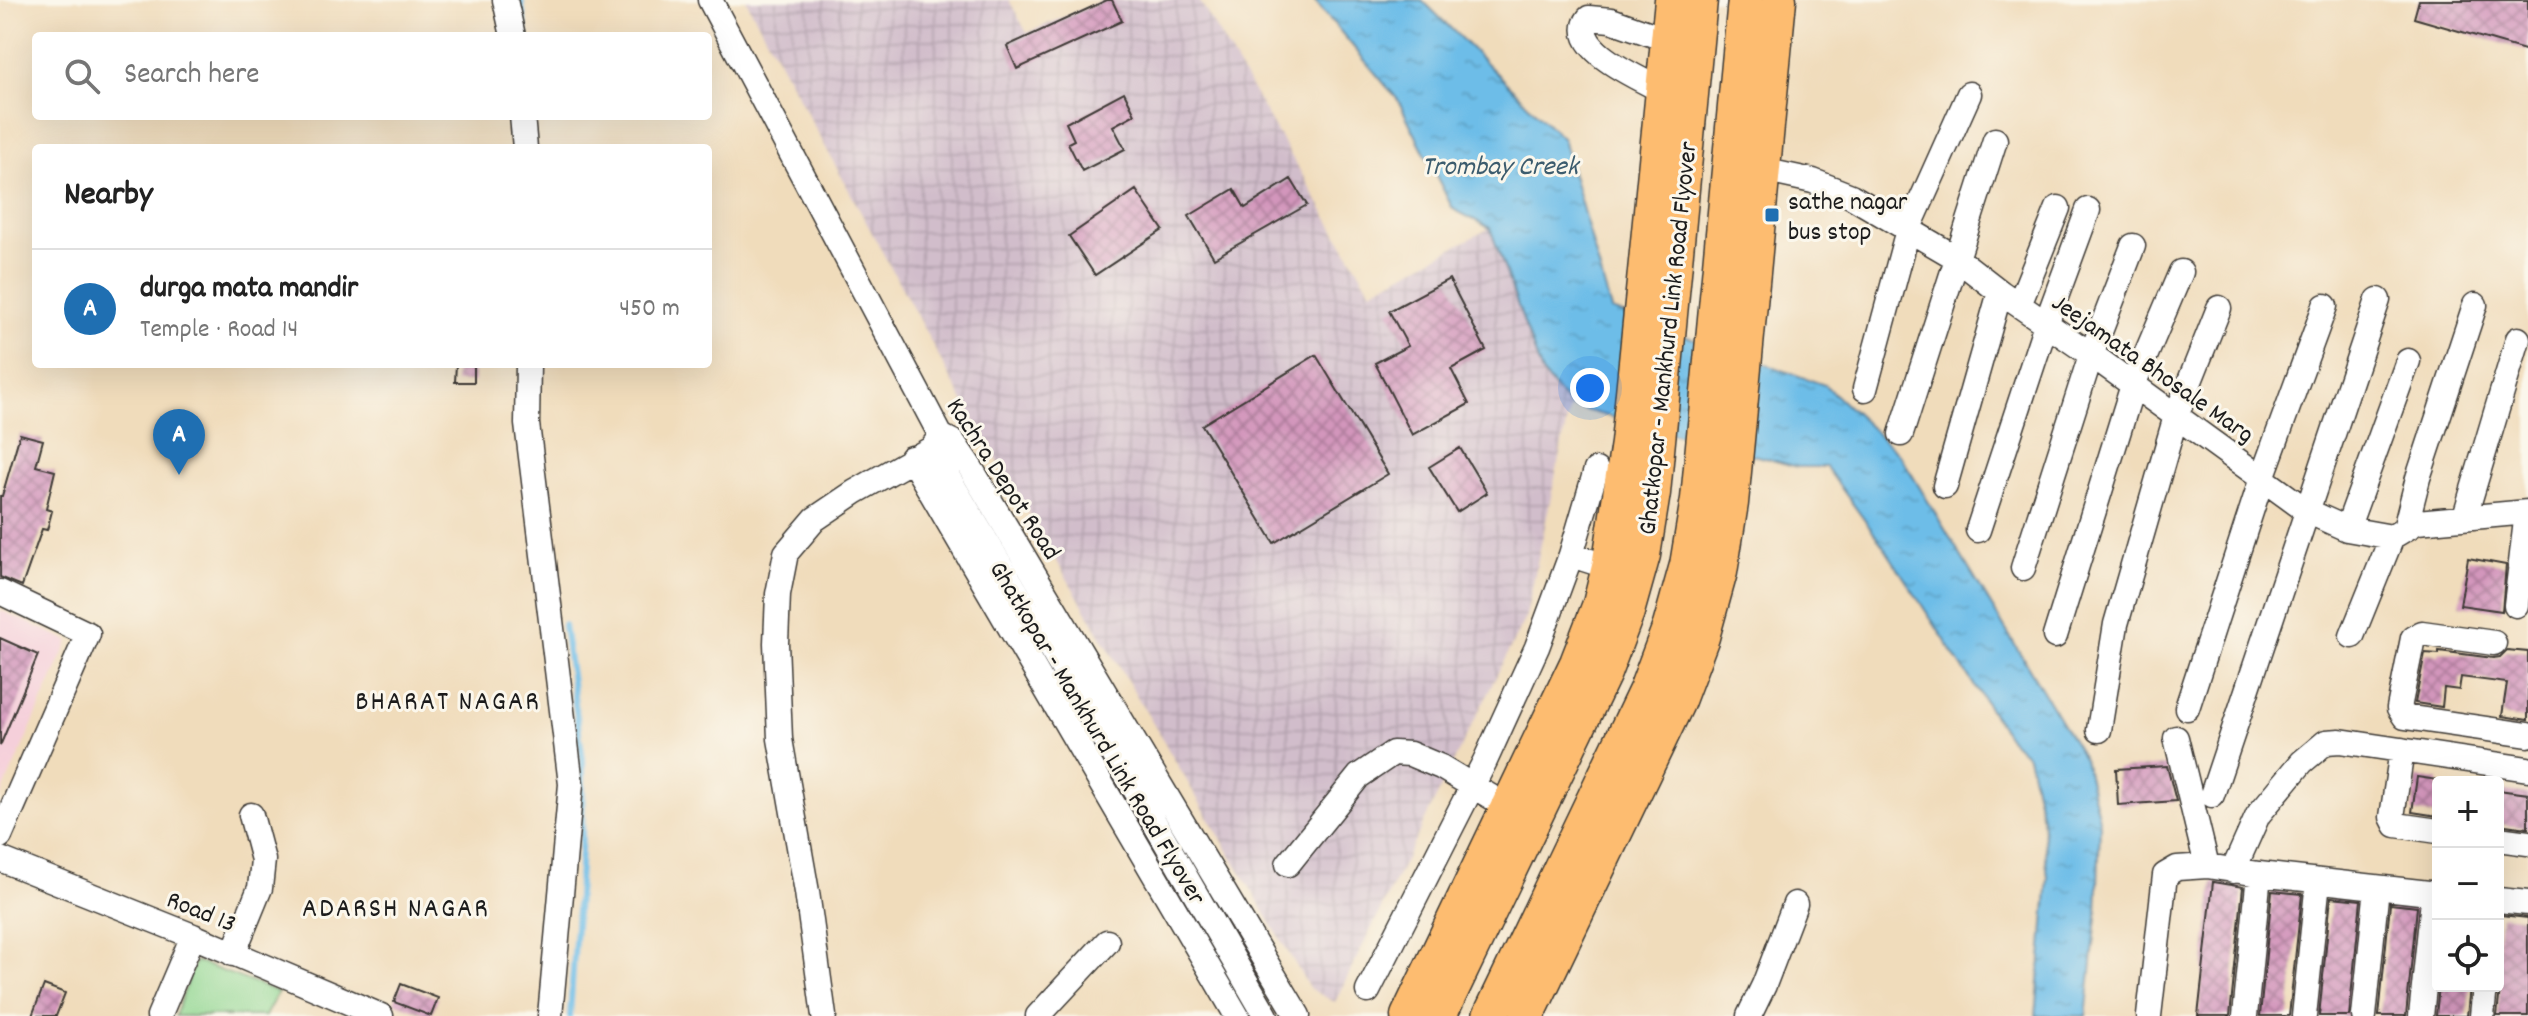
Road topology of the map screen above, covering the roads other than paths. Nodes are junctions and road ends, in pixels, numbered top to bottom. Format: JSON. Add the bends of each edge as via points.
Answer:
{"nodes":[{"id":1,"x":505,"y":0,"type":"edge"},
{"id":2,"x":710,"y":0,"type":"edge"},
{"id":3,"x":1745,"y":0,"type":"edge"},
{"id":4,"x":1779,"y":0,"type":"edge"},
{"id":5,"x":1676,"y":2,"type":"edge"},
{"id":6,"x":512,"y":32,"type":"edge"},
{"id":7,"x":1668,"y":40,"type":"junction"},
{"id":8,"x":1663,"y":91,"type":"junction"},
{"id":9,"x":1969,"y":94,"type":"dead end"},
{"id":10,"x":522,"y":120,"type":"edge"},
{"id":11,"x":1995,"y":140,"type":"dead end"},
{"id":12,"x":525,"y":144,"type":"edge"},
{"id":13,"x":1762,"y":170,"type":"junction"},
{"id":14,"x":2058,"y":208,"type":"dead end"},
{"id":15,"x":2088,"y":210,"type":"dead end"},
{"id":16,"x":1908,"y":230,"type":"junction"},
{"id":17,"x":2133,"y":246,"type":"dead end"},
{"id":18,"x":1955,"y":257,"type":"junction"},
{"id":19,"x":2181,"y":272,"type":"dead end"},
{"id":20,"x":2010,"y":299,"type":"junction"},
{"id":21,"x":2378,"y":300,"type":"dead end"},
{"id":22,"x":2475,"y":305,"type":"dead end"},
{"id":23,"x":2325,"y":306,"type":"dead end"},
{"id":24,"x":2219,"y":308,"type":"dead end"},
{"id":25,"x":2046,"y":324,"type":"junction"},
{"id":26,"x":2518,"y":339,"type":"dead end"},
{"id":27,"x":2091,"y":355,"type":"junction"},
{"id":28,"x":2408,"y":361,"type":"dead end"},
{"id":29,"x":528,"y":368,"type":"edge"},
{"id":30,"x":2133,"y":385,"type":"junction"},
{"id":31,"x":1865,"y":389,"type":"dead end"},
{"id":32,"x":2176,"y":416,"type":"junction"},
{"id":33,"x":1901,"y":434,"type":"dead end"},
{"id":34,"x":928,"y":448,"type":"junction"},
{"id":35,"x":1596,"y":470,"type":"dead end"},
{"id":36,"x":2262,"y":478,"type":"junction"},
{"id":37,"x":1945,"y":486,"type":"dead end"},
{"id":38,"x":2307,"y":511,"type":"junction"},
{"id":39,"x":2465,"y":516,"type":"junction"},
{"id":40,"x":2527,"y":521,"type":"edge"},
{"id":41,"x":2347,"y":529,"type":"junction"},
{"id":42,"x":1978,"y":530,"type":"dead end"},
{"id":43,"x":2399,"y":533,"type":"junction"},
{"id":44,"x":1571,"y":555,"type":"junction"},
{"id":45,"x":1609,"y":567,"type":"junction"},
{"id":46,"x":2023,"y":568,"type":"dead end"},
{"id":47,"x":0,"y":592,"type":"edge"},
{"id":48,"x":2516,"y":605,"type":"dead end"},
{"id":49,"x":2055,"y":636,"type":"dead end"},
{"id":50,"x":2352,"y":636,"type":"dead end"},
{"id":51,"x":2494,"y":643,"type":"dead end"},
{"id":52,"x":1533,"y":655,"type":"junction"},
{"id":53,"x":1573,"y":672,"type":"junction"},
{"id":54,"x":2187,"y":708,"type":"dead end"},
{"id":55,"x":2469,"y":728,"type":"junction"},
{"id":56,"x":2099,"y":730,"type":"dead end"},
{"id":57,"x":2528,"y":735,"type":"edge"},
{"id":58,"x":2176,"y":738,"type":"dead end"},
{"id":59,"x":2402,"y":750,"type":"junction"},
{"id":60,"x":2464,"y":759,"type":"junction"},
{"id":61,"x":2528,"y":769,"type":"edge"},
{"id":62,"x":1472,"y":786,"type":"junction"},
{"id":63,"x":2212,"y":795,"type":"dead end"},
{"id":64,"x":1508,"y":807,"type":"junction"},
{"id":65,"x":251,"y":815,"type":"dead end"},
{"id":66,"x":2432,"y":830,"type":"edge"},
{"id":67,"x":0,"y":836,"type":"edge"},
{"id":68,"x":2504,"y":840,"type":"edge"},
{"id":69,"x":2528,"y":843,"type":"edge"},
{"id":70,"x":0,"y":859,"type":"edge"},
{"id":71,"x":1288,"y":864,"type":"dead end"},
{"id":72,"x":2207,"y":866,"type":"junction"},
{"id":73,"x":2233,"y":871,"type":"junction"},
{"id":74,"x":2259,"y":874,"type":"junction"},
{"id":75,"x":2318,"y":881,"type":"junction"},
{"id":76,"x":2432,"y":896,"type":"edge"},
{"id":77,"x":2376,"y":897,"type":"dead end"},
{"id":78,"x":2504,"y":901,"type":"edge"},
{"id":79,"x":2528,"y":903,"type":"edge"},
{"id":80,"x":1795,"y":904,"type":"dead end"},
{"id":81,"x":2433,"y":920,"type":"edge"},
{"id":82,"x":193,"y":936,"type":"junction"},
{"id":83,"x":1107,"y":942,"type":"dead end"},
{"id":84,"x":233,"y":954,"type":"junction"},
{"id":85,"x":1368,"y":991,"type":"dead end"},
{"id":86,"x":2484,"y":992,"type":"edge"},
{"id":87,"x":159,"y":1016,"type":"edge"},
{"id":88,"x":381,"y":1016,"type":"edge"},
{"id":89,"x":550,"y":1016,"type":"edge"},
{"id":90,"x":824,"y":1016,"type":"edge"},
{"id":91,"x":1038,"y":1016,"type":"edge"},
{"id":92,"x":1237,"y":1016,"type":"edge"},
{"id":93,"x":1266,"y":1016,"type":"edge"},
{"id":94,"x":1298,"y":1016,"type":"edge"},
{"id":95,"x":1408,"y":1016,"type":"edge"},
{"id":96,"x":1439,"y":1016,"type":"edge"},
{"id":97,"x":1490,"y":1016,"type":"edge"},
{"id":98,"x":1527,"y":1016,"type":"edge"},
{"id":99,"x":1749,"y":1016,"type":"edge"},
{"id":100,"x":2149,"y":1016,"type":"edge"},
{"id":101,"x":2245,"y":1016,"type":"edge"},
{"id":102,"x":2304,"y":1016,"type":"edge"},
{"id":103,"x":2364,"y":1016,"type":"edge"},
{"id":104,"x":2421,"y":1016,"type":"edge"},
{"id":105,"x":2482,"y":1016,"type":"edge"}],
"edges":[{"from":1,"to":6,"type":"street"},
{"from":2,"to":34,"type":"street","name":"Kachra Depot Road"},
{"from":3,"to":97,"type":"highway","name":"Ghatkopar - Mankhurd Link Road Flyover","via":[[1698,499],[1687,565],[1646,690]]},
{"from":4,"to":13,"type":"highway"},
{"from":5,"to":7,"type":"highway"},
{"from":5,"to":96,"type":"highway","name":"Ghatkopar - Mankhurd Link Road Flyover","via":[[1653,493],[1643,555],[1604,673]]},
{"from":7,"to":8,"type":"highway"},
{"from":7,"to":8,"type":"street","via":[[1602,18],[1589,18],[1585,25],[1585,39],[1594,50]]},
{"from":8,"to":45,"type":"highway","via":[[1628,443]]},
{"from":9,"to":16,"type":"street"},
{"from":10,"to":12,"type":"street"},
{"from":11,"to":18,"type":"street"},
{"from":13,"to":16,"type":"street","name":"Jeejamata Bhosale Marg","via":[[1851,196]]},
{"from":13,"to":98,"type":"highway","via":[[1731,503],[1702,637],[1677,703]]},
{"from":14,"to":20,"type":"street"},
{"from":15,"to":25,"type":"street"},
{"from":16,"to":18,"type":"street","name":"Jeejamata Bhosale Marg"},
{"from":16,"to":31,"type":"street"},
{"from":17,"to":27,"type":"street"},
{"from":18,"to":20,"type":"street","name":"Jeejamata Bhosale Marg"},
{"from":18,"to":33,"type":"street"},
{"from":19,"to":30,"type":"street"},
{"from":20,"to":25,"type":"street","name":"Jeejamata Bhosale Marg"},
{"from":20,"to":37,"type":"street"},
{"from":21,"to":38,"type":"street"},
{"from":22,"to":43,"type":"street"},
{"from":23,"to":36,"type":"street"},
{"from":24,"to":32,"type":"street"},
{"from":25,"to":27,"type":"street","name":"Jeejamata Bhosale Marg"},
{"from":25,"to":42,"type":"street"},
{"from":26,"to":39,"type":"street"},
{"from":27,"to":30,"type":"street","name":"Jeejamata Bhosale Marg"},
{"from":27,"to":46,"type":"street"},
{"from":28,"to":41,"type":"street"},
{"from":29,"to":89,"type":"street","via":[[527,424],[571,784]]},
{"from":30,"to":32,"type":"street","name":"Jeejamata Bhosale Marg"},
{"from":30,"to":49,"type":"street"},
{"from":32,"to":36,"type":"street","name":"Jeejamata Bhosale Marg"},
{"from":32,"to":56,"type":"street","via":[[2116,624]]},
{"from":34,"to":90,"type":"street","via":[[815,519],[786,553],[778,594],[780,739]]},
{"from":34,"to":92,"type":"street"},
{"from":34,"to":93,"type":"street","name":"Ghatkopar - Mankhurd Link Road Flyover"},
{"from":34,"to":94,"type":"street","name":"Kachra Depot Road","via":[[953,442],[970,467]]},
{"from":35,"to":44,"type":"street"},
{"from":36,"to":38,"type":"street","name":"Jeejamata Bhosale Marg"},
{"from":36,"to":54,"type":"street"},
{"from":38,"to":41,"type":"street","name":"Jeejamata Bhosale Marg"},
{"from":38,"to":63,"type":"street"},
{"from":39,"to":40,"type":"street","name":"Jeejamata Bhosale Marg"},
{"from":39,"to":43,"type":"street","name":"Jeejamata Bhosale Marg","via":[[2417,522]]},
{"from":40,"to":48,"type":"street"},
{"from":41,"to":43,"type":"street","name":"Jeejamata Bhosale Marg"},
{"from":43,"to":50,"type":"street"},
{"from":44,"to":45,"type":"street"},
{"from":44,"to":52,"type":"street"},
{"from":45,"to":53,"type":"highway"},
{"from":47,"to":67,"type":"street","via":[[88,634]]},
{"from":51,"to":55,"type":"street","via":[[2422,633],[2413,638],[2399,708],[2405,717]]},
{"from":52,"to":53,"type":"street"},
{"from":52,"to":62,"type":"street"},
{"from":53,"to":64,"type":"highway"},
{"from":55,"to":57,"type":"street"},
{"from":55,"to":60,"type":"street"},
{"from":58,"to":72,"type":"street"},
{"from":59,"to":60,"type":"street"},
{"from":59,"to":66,"type":"street","via":[[2392,817],[2396,825]]},
{"from":59,"to":73,"type":"street","via":[[2326,742],[2258,815]]},
{"from":60,"to":61,"type":"street"},
{"from":62,"to":64,"type":"street"},
{"from":62,"to":71,"type":"street","via":[[1410,754],[1393,753],[1359,776]]},
{"from":62,"to":85,"type":"street"},
{"from":64,"to":95,"type":"highway"},
{"from":65,"to":84,"type":"street","via":[[263,860],[260,888]]},
{"from":68,"to":69,"type":"street"},
{"from":70,"to":82,"type":"street","name":"Road 13"},
{"from":72,"to":73,"type":"street"},
{"from":72,"to":100,"type":"street","via":[[2177,868],[2165,875]]},
{"from":73,"to":74,"type":"street"},
{"from":74,"to":75,"type":"street"},
{"from":74,"to":101,"type":"street"},
{"from":75,"to":76,"type":"street"},
{"from":75,"to":102,"type":"street"},
{"from":77,"to":103,"type":"street"},
{"from":78,"to":79,"type":"street"},
{"from":80,"to":99,"type":"street"},
{"from":81,"to":104,"type":"street"},
{"from":82,"to":84,"type":"street","name":"Road 13"},
{"from":82,"to":87,"type":"street"},
{"from":83,"to":91,"type":"street"},
{"from":84,"to":88,"type":"street","name":"Road 13"},
{"from":86,"to":105,"type":"street"}]}
